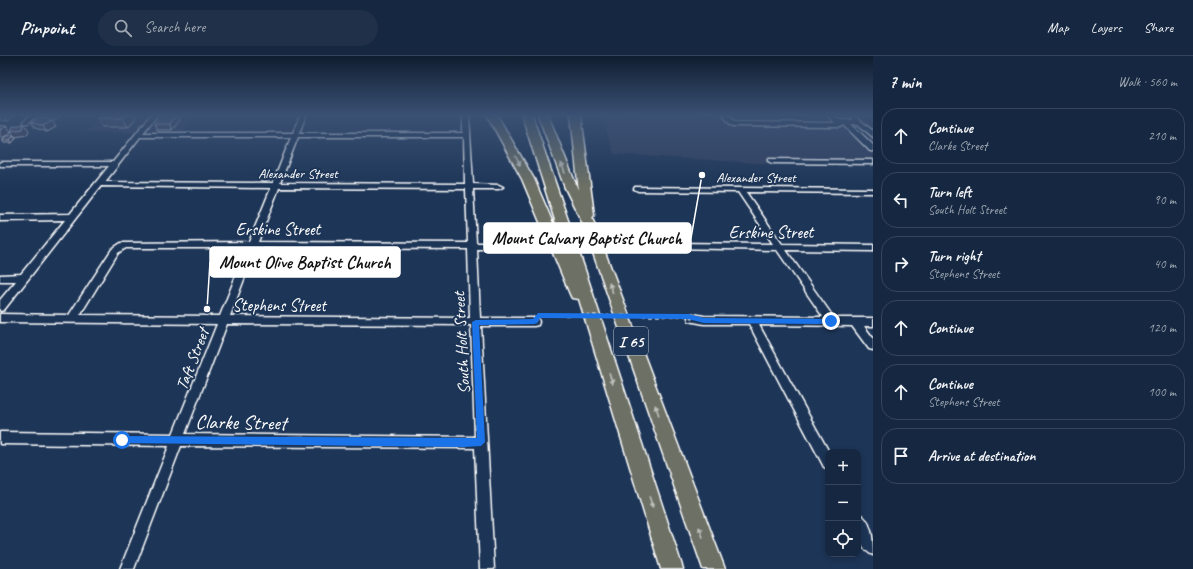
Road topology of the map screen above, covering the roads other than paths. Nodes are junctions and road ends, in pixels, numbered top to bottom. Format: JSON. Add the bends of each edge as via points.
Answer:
{"nodes":[{"id":1,"x":134,"y":139,"type":"edge"},
{"id":2,"x":294,"y":139,"type":"edge"},
{"id":3,"x":467,"y":139,"type":"edge"},
{"id":4,"x":505,"y":139,"type":"edge"},
{"id":5,"x":535,"y":139,"type":"edge"},
{"id":6,"x":552,"y":139,"type":"edge"},
{"id":7,"x":578,"y":139,"type":"edge"},
{"id":8,"x":861,"y":139,"type":"edge"},
{"id":9,"x":873,"y":149,"type":"edge"},
{"id":10,"x":772,"y":161,"type":"dead end"},
{"id":11,"x":873,"y":162,"type":"edge"},
{"id":12,"x":0,"y":164,"type":"edge"},
{"id":13,"x":114,"y":164,"type":"junction"},
{"id":14,"x":98,"y":184,"type":"junction"},
{"id":15,"x":276,"y":186,"type":"junction"},
{"id":16,"x":469,"y":187,"type":"junction"},
{"id":17,"x":499,"y":187,"type":"dead end"},
{"id":18,"x":638,"y":189,"type":"dead end"},
{"id":19,"x":740,"y":190,"type":"junction"},
{"id":20,"x":873,"y":191,"type":"edge"},
{"id":21,"x":72,"y":217,"type":"junction"},
{"id":22,"x":0,"y":218,"type":"edge"},
{"id":23,"x":589,"y":224,"type":"junction"},
{"id":24,"x":252,"y":244,"type":"junction"},
{"id":25,"x":472,"y":246,"type":"junction"},
{"id":26,"x":525,"y":246,"type":"dead end"},
{"id":27,"x":669,"y":246,"type":"dead end"},
{"id":28,"x":779,"y":248,"type":"junction"},
{"id":29,"x":873,"y":248,"type":"edge"},
{"id":30,"x":24,"y":277,"type":"junction"},
{"id":31,"x":0,"y":278,"type":"edge"},
{"id":32,"x":0,"y":307,"type":"edge"},
{"id":33,"x":0,"y":318,"type":"edge"},
{"id":34,"x":693,"y":318,"type":"road end"},
{"id":35,"x":72,"y":319,"type":"junction"},
{"id":36,"x":223,"y":320,"type":"junction"},
{"id":37,"x":752,"y":321,"type":"junction"},
{"id":38,"x":831,"y":321,"type":"junction"},
{"id":39,"x":476,"y":322,"type":"junction"},
{"id":40,"x":534,"y":322,"type":"road end"},
{"id":41,"x":855,"y":322,"type":"junction"},
{"id":42,"x":873,"y":322,"type":"edge"},
{"id":43,"x":873,"y":346,"type":"edge"},
{"id":44,"x":602,"y":350,"type":"junction"},
{"id":45,"x":0,"y":438,"type":"edge"},
{"id":46,"x":177,"y":440,"type":"junction"},
{"id":47,"x":481,"y":442,"type":"junction"},
{"id":48,"x":825,"y":457,"type":"edge"},
{"id":49,"x":859,"y":521,"type":"edge"},
{"id":50,"x":873,"y":548,"type":"edge"},
{"id":51,"x":127,"y":569,"type":"edge"},
{"id":52,"x":487,"y":569,"type":"edge"},
{"id":53,"x":672,"y":569,"type":"edge"},
{"id":54,"x":714,"y":569,"type":"edge"}],
"edges":[{"from":1,"to":13,"type":"street"},
{"from":2,"to":15,"type":"street","name":"Taft Street"},
{"from":3,"to":16,"type":"street","name":"South Holt Street"},
{"from":4,"to":44,"type":"highway","one_way":true,"via":[[528,179]]},
{"from":5,"to":44,"type":"highway","number":"I 65"},
{"from":23,"to":6,"type":"highway","number":"I 65","one_way":true,"via":[[571,188]]},
{"from":7,"to":23,"type":"highway"},
{"from":8,"to":9,"type":"street"},
{"from":10,"to":11,"type":"street"},
{"from":12,"to":13,"type":"street"},
{"from":13,"to":14,"type":"street"},
{"from":14,"to":15,"type":"street","name":"Alexander Street"},
{"from":14,"to":21,"type":"street"},
{"from":15,"to":16,"type":"street","name":"Alexander Street"},
{"from":15,"to":24,"type":"street","name":"Taft Street"},
{"from":16,"to":17,"type":"street","name":"Alexander Street"},
{"from":16,"to":25,"type":"street","name":"South Holt Street"},
{"from":18,"to":19,"type":"street","name":"Alexander Street"},
{"from":19,"to":20,"type":"street","name":"Alexander Street"},
{"from":19,"to":28,"type":"street"},
{"from":21,"to":22,"type":"street"},
{"from":21,"to":30,"type":"street"},
{"from":54,"to":23,"type":"highway","number":"I 65","one_way":true},
{"from":24,"to":25,"type":"street","name":"Erskine Street"},
{"from":24,"to":35,"type":"street","name":"Erskine Street","via":[[124,244],[115,251]]},
{"from":24,"to":36,"type":"street","name":"Taft Street"},
{"from":25,"to":26,"type":"street","name":"Erskine Street"},
{"from":25,"to":39,"type":"street","name":"South Holt Street"},
{"from":27,"to":28,"type":"street","name":"Erskine Street"},
{"from":28,"to":29,"type":"street","name":"Erskine Street"},
{"from":28,"to":38,"type":"street"},
{"from":30,"to":31,"type":"street"},
{"from":30,"to":32,"type":"street"},
{"from":33,"to":35,"type":"street","name":"Stephens Street"},
{"from":34,"to":37,"type":"street"},
{"from":35,"to":36,"type":"street","name":"Stephens Street"},
{"from":36,"to":39,"type":"street","name":"Stephens Street"},
{"from":36,"to":46,"type":"street","name":"Taft Street"},
{"from":37,"to":38,"type":"street"},
{"from":37,"to":48,"type":"street"},
{"from":38,"to":41,"type":"street"},
{"from":39,"to":40,"type":"street","name":"Stephens Street"},
{"from":39,"to":47,"type":"street","name":"South Holt Street"},
{"from":41,"to":42,"type":"street"},
{"from":41,"to":43,"type":"street"},
{"from":44,"to":53,"type":"highway","number":"I 65","one_way":true},
{"from":45,"to":46,"type":"street","name":"Clarke Street"},
{"from":46,"to":47,"type":"street","name":"Clarke Street"},
{"from":46,"to":51,"type":"street","name":"Taft Street"},
{"from":47,"to":52,"type":"street","name":"South Holt Street"},
{"from":49,"to":50,"type":"street"}]}
